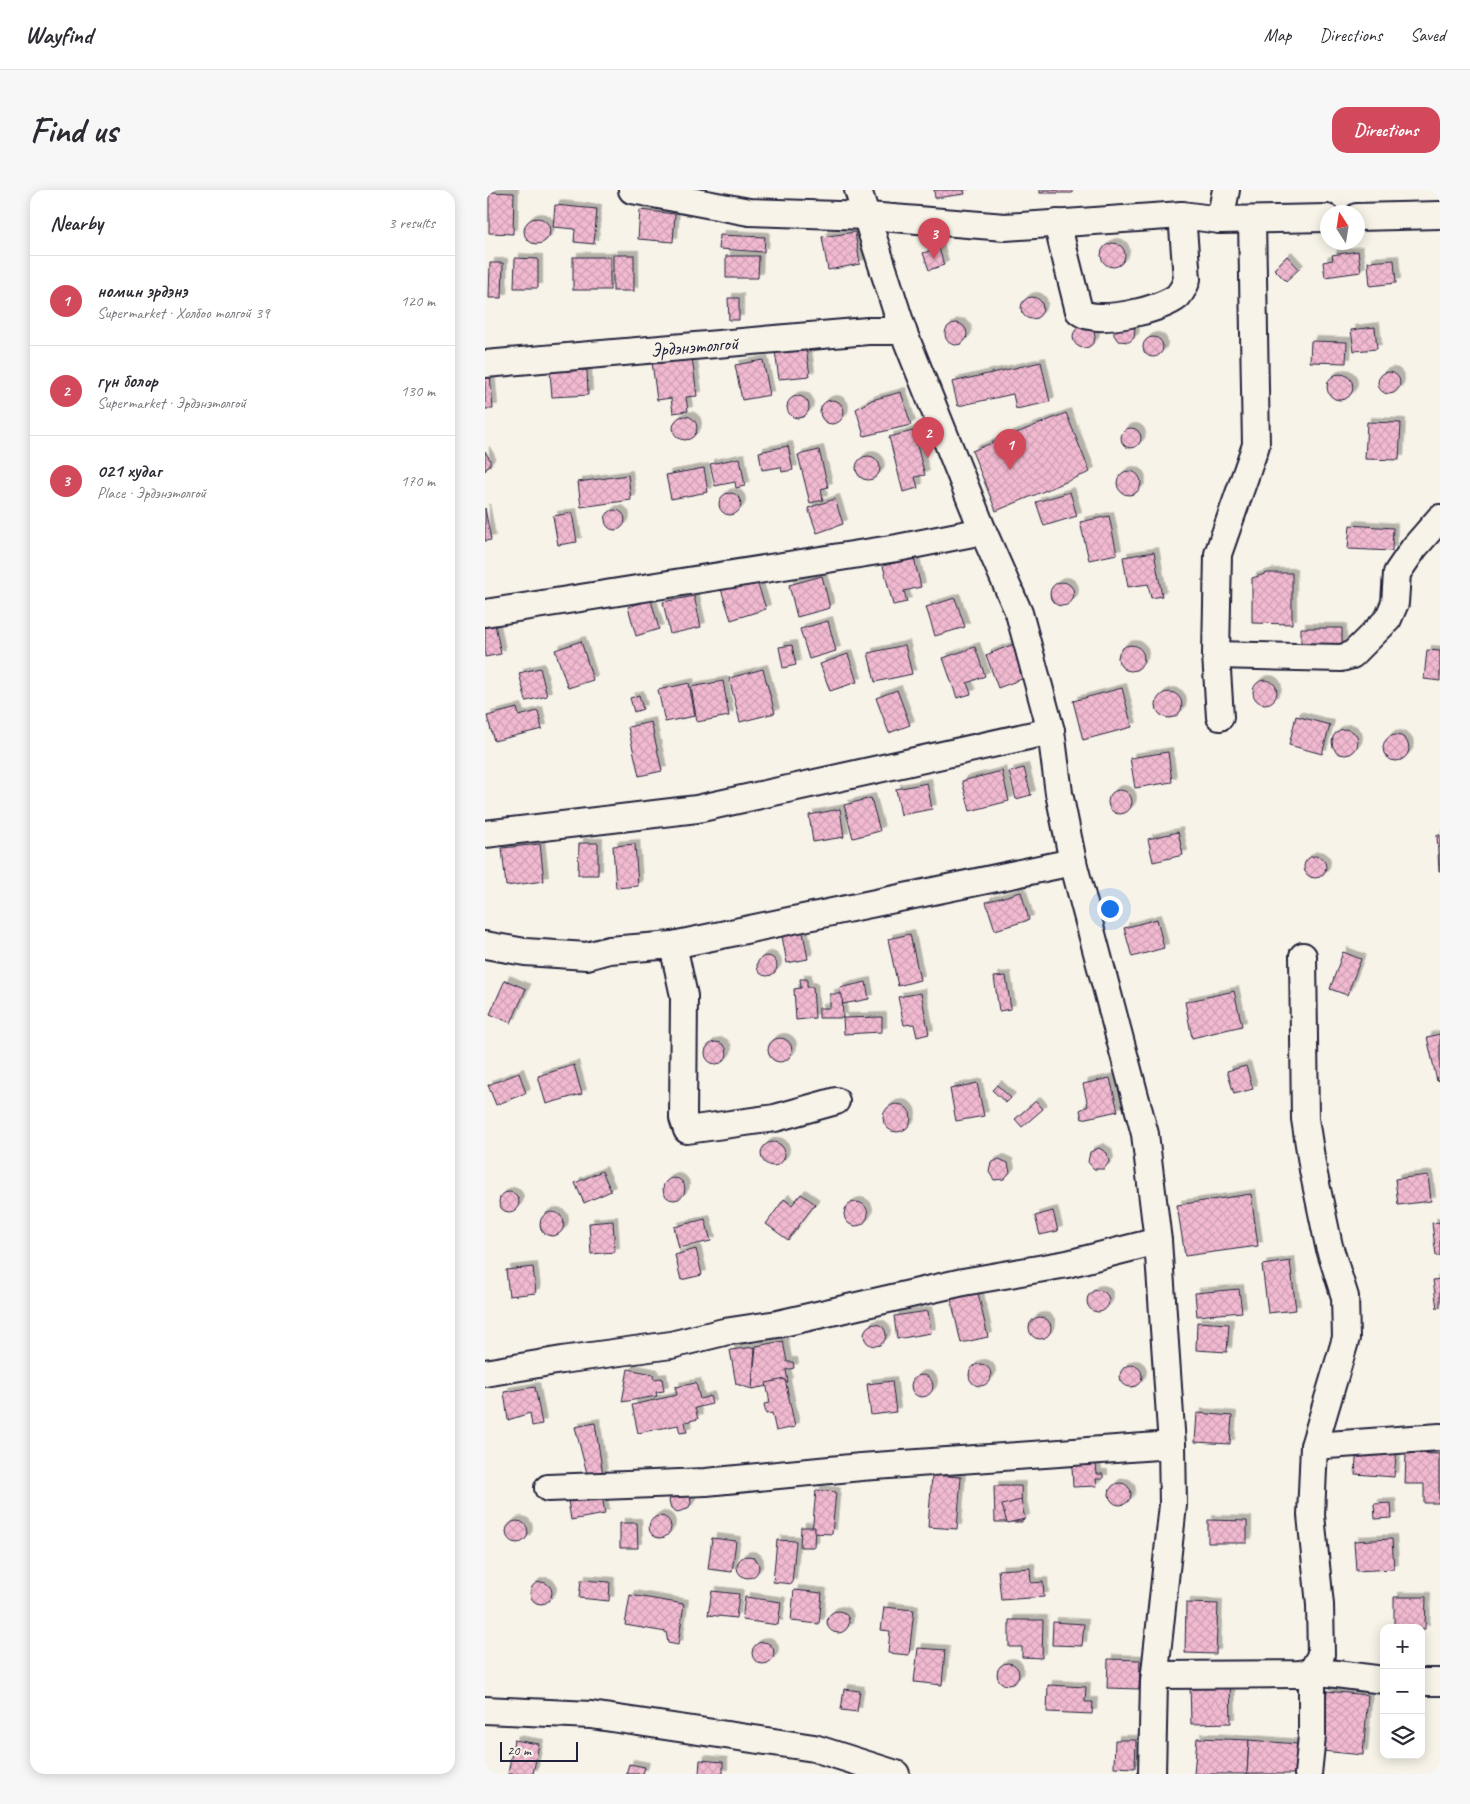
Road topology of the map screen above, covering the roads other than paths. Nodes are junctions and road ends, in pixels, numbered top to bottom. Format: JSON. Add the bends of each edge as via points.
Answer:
{"nodes":[{"id":1,"x":632,"y":190,"type":"edge"},
{"id":2,"x":858,"y":190,"type":"edge"},
{"id":3,"x":1226,"y":190,"type":"edge"},
{"id":4,"x":1182,"y":215,"type":"junction"},
{"id":5,"x":1440,"y":215,"type":"edge"},
{"id":6,"x":867,"y":216,"type":"junction"},
{"id":7,"x":1365,"y":217,"type":"edge"},
{"id":8,"x":1320,"y":218,"type":"edge"},
{"id":9,"x":1220,"y":220,"type":"junction"},
{"id":10,"x":1252,"y":220,"type":"junction"},
{"id":11,"x":1057,"y":223,"type":"junction"},
{"id":12,"x":903,"y":331,"type":"junction"},
{"id":13,"x":485,"y":364,"type":"edge"},
{"id":14,"x":1440,"y":518,"type":"edge"},
{"id":15,"x":983,"y":531,"type":"junction"},
{"id":16,"x":485,"y":613,"type":"edge"},
{"id":17,"x":1216,"y":655,"type":"junction"},
{"id":18,"x":1220,"y":716,"type":"dead end"},
{"id":19,"x":1051,"y":731,"type":"junction"},
{"id":20,"x":485,"y":834,"type":"edge"},
{"id":21,"x":1073,"y":862,"type":"junction"},
{"id":22,"x":485,"y":944,"type":"edge"},
{"id":23,"x":673,"y":945,"type":"junction"},
{"id":24,"x":1303,"y":956,"type":"dead end"},
{"id":25,"x":836,"y":1101,"type":"dead end"},
{"id":26,"x":1159,"y":1241,"type":"junction"},
{"id":27,"x":485,"y":1373,"type":"edge"},
{"id":28,"x":1440,"y":1437,"type":"edge"},
{"id":29,"x":1172,"y":1445,"type":"junction"},
{"id":30,"x":1314,"y":1446,"type":"junction"},
{"id":31,"x":547,"y":1488,"type":"dead end"},
{"id":32,"x":1312,"y":1671,"type":"junction"},
{"id":33,"x":1156,"y":1675,"type":"junction"},
{"id":34,"x":1380,"y":1680,"type":"edge"},
{"id":35,"x":1425,"y":1682,"type":"edge"},
{"id":36,"x":1440,"y":1682,"type":"edge"},
{"id":37,"x":485,"y":1710,"type":"edge"},
{"id":38,"x":896,"y":1774,"type":"edge"},
{"id":39,"x":1152,"y":1774,"type":"edge"},
{"id":40,"x":1308,"y":1774,"type":"edge"}],
"edges":[{"from":1,"to":6,"type":"street","via":[[749,212]]},
{"from":2,"to":6,"type":"street"},
{"from":3,"to":9,"type":"street"},
{"from":4,"to":9,"type":"street"},
{"from":4,"to":11,"type":"street"},
{"from":4,"to":11,"type":"street","via":[[1187,279],[1184,288],[1176,297],[1140,313],[1094,317],[1079,310]]},
{"from":5,"to":7,"type":"street"},
{"from":6,"to":11,"type":"street","via":[[1005,227]]},
{"from":6,"to":12,"type":"street"},
{"from":8,"to":10,"type":"street"},
{"from":9,"to":10,"type":"street"},
{"from":10,"to":17,"type":"street","via":[[1256,446],[1218,554]]},
{"from":12,"to":13,"type":"street","name":"Эрдэнэтолгой","via":[[858,332]]},
{"from":12,"to":15,"type":"street"},
{"from":14,"to":17,"type":"street","via":[[1397,573],[1395,603],[1388,619],[1352,655],[1341,658]]},
{"from":15,"to":16,"type":"street","via":[[897,548]]},
{"from":15,"to":19,"type":"street","via":[[1019,613]]},
{"from":17,"to":18,"type":"street"},
{"from":19,"to":20,"type":"street","via":[[697,809]]},
{"from":19,"to":21,"type":"street","via":[[1059,794]]},
{"from":21,"to":23,"type":"street"},
{"from":21,"to":26,"type":"street","via":[[1145,1134]]},
{"from":22,"to":23,"type":"street","via":[[525,952],[587,956],[609,950]]},
{"from":23,"to":25,"type":"street","via":[[684,996],[683,1118],[687,1130],[775,1118]]},
{"from":24,"to":30,"type":"street","via":[[1305,1119],[1329,1246],[1345,1297],[1346,1338]]},
{"from":26,"to":27,"type":"street","via":[[1067,1264],[963,1282],[671,1345]]},
{"from":26,"to":29,"type":"street"},
{"from":28,"to":30,"type":"street"},
{"from":29,"to":31,"type":"street","via":[[861,1467],[706,1482]]},
{"from":29,"to":33,"type":"street","via":[[1173,1505]]},
{"from":30,"to":32,"type":"street","via":[[1311,1515],[1320,1605],[1321,1655]]},
{"from":32,"to":33,"type":"street","via":[[1300,1674]]},
{"from":32,"to":34,"type":"street"},
{"from":32,"to":40,"type":"street","via":[[1312,1736]]},
{"from":33,"to":39,"type":"street"},
{"from":35,"to":36,"type":"street"},
{"from":37,"to":38,"type":"street","via":[[591,1715],[814,1748]]}]}
